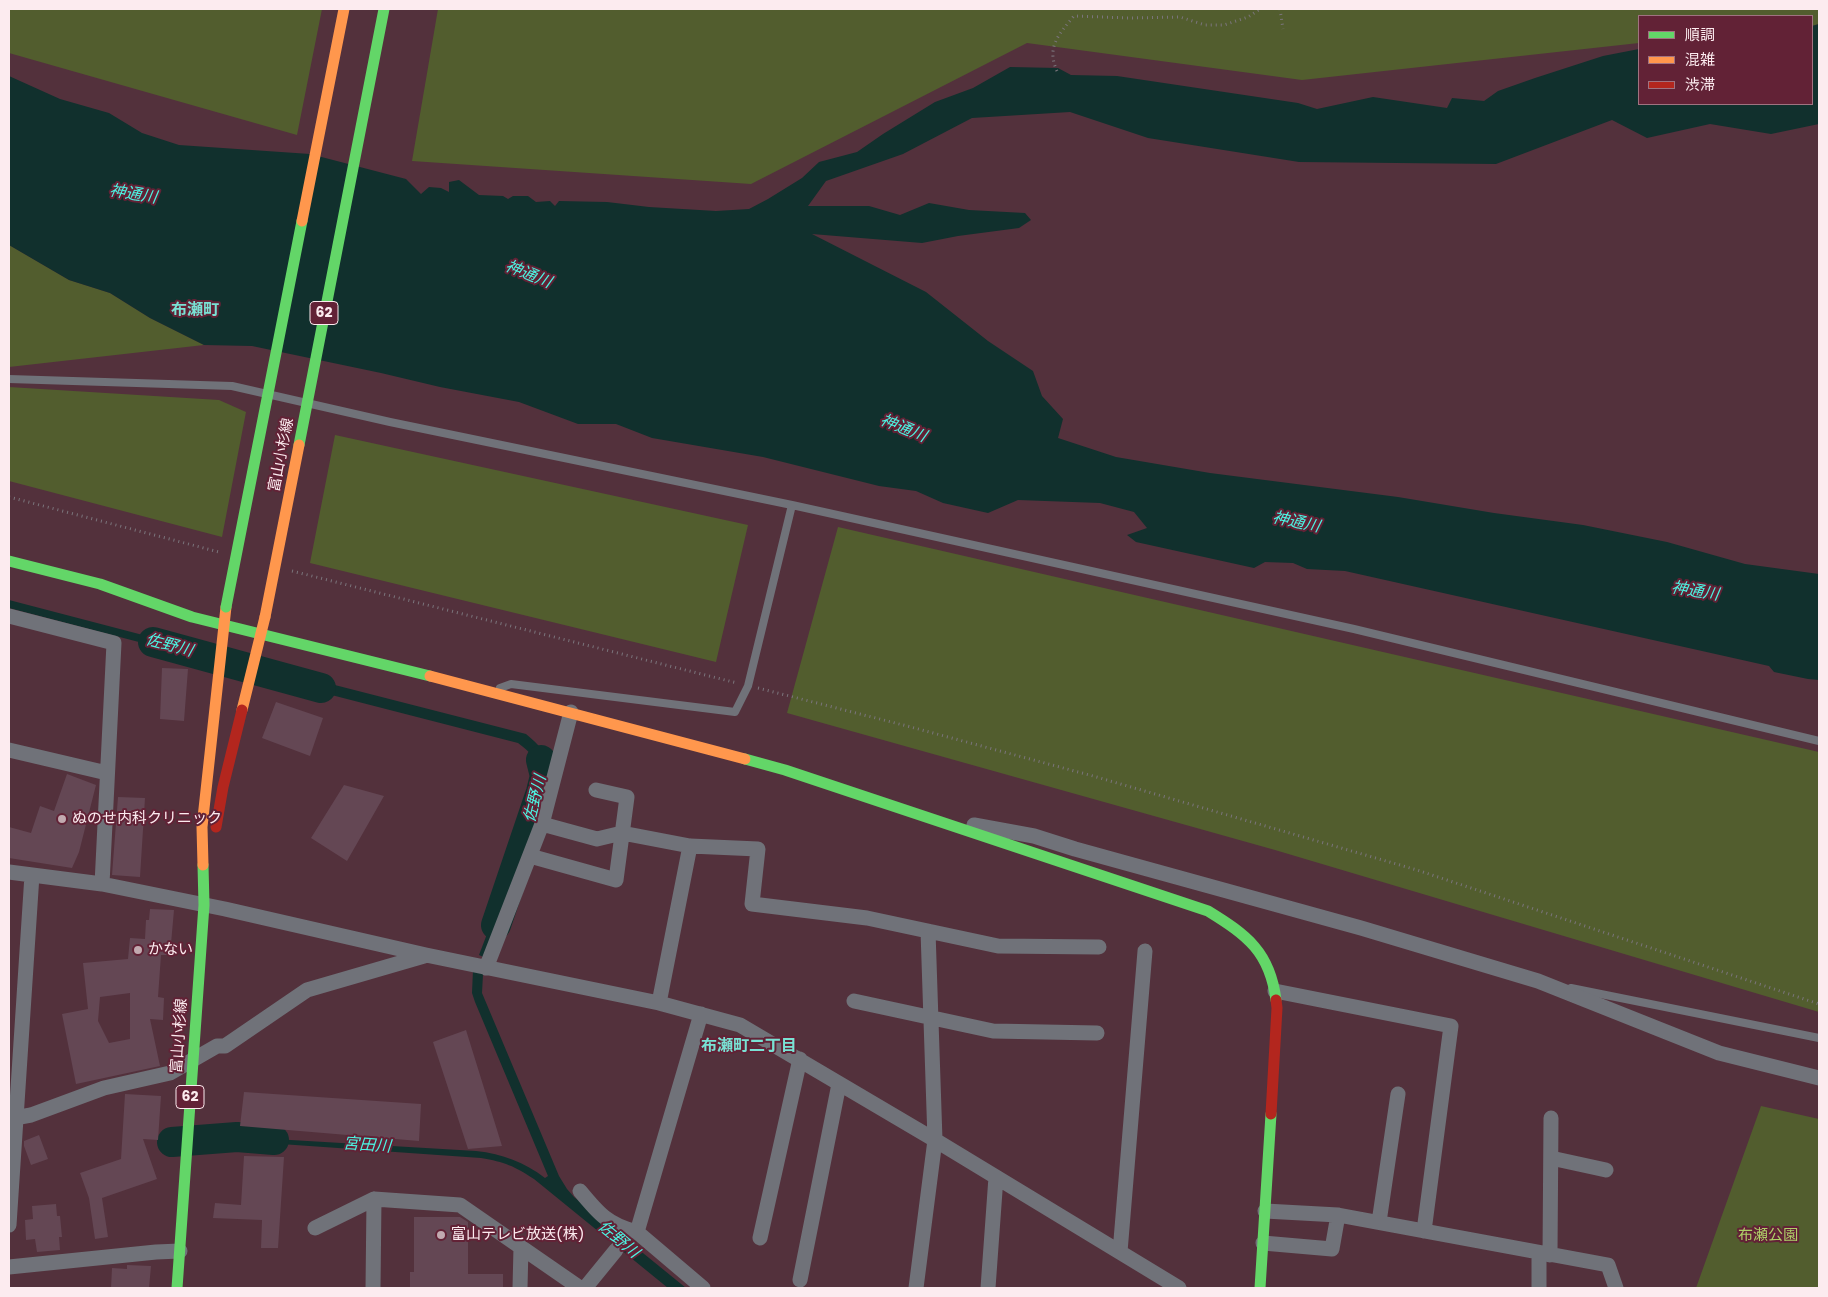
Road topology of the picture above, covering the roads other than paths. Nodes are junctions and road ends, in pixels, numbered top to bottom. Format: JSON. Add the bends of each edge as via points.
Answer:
{"nodes":[{"id":1,"x":344,"y":9,"type":"edge"},
{"id":2,"x":384,"y":9,"type":"edge"},
{"id":3,"x":9,"y":379,"type":"edge"},
{"id":4,"x":792,"y":506,"type":"junction"},
{"id":5,"x":9,"y":561,"type":"edge"},
{"id":6,"x":9,"y":616,"type":"edge"},
{"id":7,"x":223,"y":625,"type":"junction"},
{"id":8,"x":261,"y":634,"type":"junction"},
{"id":9,"x":493,"y":691,"type":"junction"},
{"id":10,"x":571,"y":712,"type":"junction"},
{"id":11,"x":1819,"y":741,"type":"edge"},
{"id":12,"x":9,"y":750,"type":"edge"},
{"id":13,"x":107,"y":773,"type":"junction"},
{"id":14,"x":596,"y":790,"type":"dead end"},
{"id":15,"x":928,"y":817,"type":"junction"},
{"id":16,"x":542,"y":824,"type":"junction"},
{"id":17,"x":622,"y":834,"type":"junction"},
{"id":18,"x":690,"y":846,"type":"junction"},
{"id":19,"x":530,"y":856,"type":"junction"},
{"id":20,"x":9,"y":872,"type":"edge"},
{"id":21,"x":32,"y":875,"type":"junction"},
{"id":22,"x":102,"y":884,"type":"junction"},
{"id":23,"x":204,"y":905,"type":"junction"},
{"id":24,"x":928,"y":931,"type":"junction"},
{"id":25,"x":1099,"y":947,"type":"dead end"},
{"id":26,"x":1145,"y":950,"type":"dead end"},
{"id":27,"x":426,"y":955,"type":"junction"},
{"id":28,"x":486,"y":968,"type":"junction"},
{"id":29,"x":1538,"y":982,"type":"junction"},
{"id":30,"x":1275,"y":992,"type":"junction"},
{"id":31,"x":16,"y":998,"type":"edge"},
{"id":32,"x":854,"y":1001,"type":"dead end"},
{"id":33,"x":659,"y":1003,"type":"junction"},
{"id":34,"x":701,"y":1014,"type":"junction"},
{"id":35,"x":931,"y":1018,"type":"junction"},
{"id":36,"x":1097,"y":1033,"type":"dead end"},
{"id":37,"x":1819,"y":1038,"type":"edge"},
{"id":38,"x":800,"y":1059,"type":"junction"},
{"id":39,"x":193,"y":1061,"type":"junction"},
{"id":40,"x":1819,"y":1078,"type":"edge"},
{"id":41,"x":839,"y":1084,"type":"junction"},
{"id":42,"x":1398,"y":1094,"type":"dead end"},
{"id":43,"x":12,"y":1118,"type":"edge"},
{"id":44,"x":1551,"y":1118,"type":"dead end"},
{"id":45,"x":935,"y":1140,"type":"junction"},
{"id":46,"x":1551,"y":1158,"type":"junction"},
{"id":47,"x":1606,"y":1170,"type":"dead end"},
{"id":48,"x":996,"y":1177,"type":"junction"},
{"id":49,"x":580,"y":1191,"type":"dead end"},
{"id":50,"x":374,"y":1200,"type":"junction"},
{"id":51,"x":1265,"y":1211,"type":"junction"},
{"id":52,"x":1338,"y":1215,"type":"junction"},
{"id":53,"x":1379,"y":1222,"type":"junction"},
{"id":54,"x":9,"y":1225,"type":"edge"},
{"id":55,"x":315,"y":1228,"type":"dead end"},
{"id":56,"x":1424,"y":1231,"type":"junction"},
{"id":57,"x":637,"y":1232,"type":"junction"},
{"id":58,"x":760,"y":1238,"type":"dead end"},
{"id":59,"x":1263,"y":1243,"type":"junction"},
{"id":60,"x":520,"y":1247,"type":"junction"},
{"id":61,"x":616,"y":1250,"type":"dead end"},
{"id":62,"x":180,"y":1251,"type":"junction"},
{"id":63,"x":1120,"y":1252,"type":"junction"},
{"id":64,"x":1545,"y":1254,"type":"junction"},
{"id":65,"x":9,"y":1267,"type":"edge"},
{"id":66,"x":800,"y":1280,"type":"dead end"},
{"id":67,"x":178,"y":1288,"type":"edge"},
{"id":68,"x":372,"y":1288,"type":"edge"},
{"id":69,"x":520,"y":1288,"type":"edge"},
{"id":70,"x":580,"y":1288,"type":"edge"},
{"id":71,"x":585,"y":1288,"type":"edge"},
{"id":72,"x":703,"y":1288,"type":"edge"},
{"id":73,"x":916,"y":1288,"type":"edge"},
{"id":74,"x":988,"y":1288,"type":"edge"},
{"id":75,"x":1179,"y":1288,"type":"edge"},
{"id":76,"x":1260,"y":1288,"type":"edge"},
{"id":77,"x":1539,"y":1288,"type":"edge"},
{"id":78,"x":1616,"y":1288,"type":"edge"}],
"edges":[{"from":1,"to":7,"type":"main road","name":"富山小杉線","number":"62","bridge":true},
{"from":2,"to":8,"type":"main road","name":"富山小杉線","number":"62","bridge":true},
{"from":3,"to":4,"type":"lane","via":[[232,386]]},
{"from":4,"to":9,"type":"lane","via":[[748,686],[735,712],[511,684]]},
{"from":4,"to":11,"type":"lane","via":[[1354,629]]},
{"from":5,"to":7,"type":"main road","via":[[100,584]]},
{"from":6,"to":13,"type":"street","via":[[114,643]]},
{"from":7,"to":8,"type":"main road"},
{"from":7,"to":23,"type":"main road","name":"富山小杉線","number":"62","via":[[202,827]]},
{"from":8,"to":9,"type":"main road"},
{"from":8,"to":23,"type":"main road","name":"富山小杉線","number":"62","via":[[223,787]]},
{"from":9,"to":10,"type":"main road"},
{"from":10,"to":15,"type":"main road","via":[[785,770]]},
{"from":10,"to":16,"type":"street"},
{"from":12,"to":13,"type":"street"},
{"from":13,"to":22,"type":"street"},
{"from":14,"to":17,"type":"street","via":[[628,797]]},
{"from":15,"to":29,"type":"street","via":[[1034,836],[1361,928]]},
{"from":15,"to":30,"type":"main road","via":[[1208,911],[1238,928],[1253,942],[1264,957]]},
{"from":16,"to":17,"type":"street","via":[[597,839]]},
{"from":16,"to":19,"type":"street"},
{"from":17,"to":18,"type":"street"},
{"from":17,"to":19,"type":"street","via":[[616,880]]},
{"from":18,"to":24,"type":"street","via":[[758,849],[752,904],[867,918]]},
{"from":18,"to":33,"type":"street"},
{"from":19,"to":28,"type":"street"},
{"from":20,"to":21,"type":"street"},
{"from":21,"to":22,"type":"street"},
{"from":21,"to":31,"type":"street"},
{"from":22,"to":23,"type":"street"},
{"from":23,"to":27,"type":"street"},
{"from":23,"to":39,"type":"main road","name":"富山小杉線","number":"62"},
{"from":24,"to":25,"type":"street","via":[[998,946]]},
{"from":24,"to":35,"type":"street"},
{"from":26,"to":63,"type":"street"},
{"from":27,"to":28,"type":"street"},
{"from":27,"to":39,"type":"street","via":[[308,990],[225,1046],[217,1046]]},
{"from":28,"to":33,"type":"street"},
{"from":29,"to":37,"type":"lane"},
{"from":29,"to":40,"type":"street","via":[[1719,1053]]},
{"from":30,"to":51,"type":"main road","via":[[1277,1008]]},
{"from":30,"to":56,"type":"street","via":[[1451,1026]]},
{"from":31,"to":43,"type":"street"},
{"from":32,"to":35,"type":"street"},
{"from":33,"to":34,"type":"street"},
{"from":34,"to":38,"type":"street","via":[[740,1025]]},
{"from":34,"to":57,"type":"street"},
{"from":35,"to":36,"type":"street","via":[[993,1032]]},
{"from":35,"to":45,"type":"street"},
{"from":38,"to":41,"type":"street"},
{"from":38,"to":58,"type":"street"},
{"from":39,"to":43,"type":"street","via":[[170,1073],[104,1088],[32,1115]]},
{"from":39,"to":62,"type":"main road","name":"富山小杉線","number":"62"},
{"from":41,"to":45,"type":"street"},
{"from":41,"to":66,"type":"street"},
{"from":42,"to":53,"type":"street"},
{"from":43,"to":54,"type":"street"},
{"from":44,"to":46,"type":"street"},
{"from":45,"to":48,"type":"street"},
{"from":45,"to":73,"type":"street"},
{"from":46,"to":47,"type":"street"},
{"from":46,"to":64,"type":"street"},
{"from":48,"to":63,"type":"street"},
{"from":48,"to":74,"type":"street"},
{"from":49,"to":57,"type":"street","via":[[601,1215]]},
{"from":50,"to":55,"type":"street"},
{"from":50,"to":60,"type":"street","via":[[460,1205]]},
{"from":50,"to":68,"type":"street"},
{"from":51,"to":52,"type":"street"},
{"from":51,"to":59,"type":"main road"},
{"from":52,"to":53,"type":"street"},
{"from":52,"to":59,"type":"street","via":[[1332,1249]]},
{"from":53,"to":56,"type":"street"},
{"from":56,"to":64,"type":"street"},
{"from":57,"to":72,"type":"street"},
{"from":59,"to":76,"type":"main road"},
{"from":60,"to":69,"type":"street"},
{"from":60,"to":70,"type":"street"},
{"from":61,"to":71,"type":"street"},
{"from":62,"to":65,"type":"street"},
{"from":62,"to":67,"type":"main road","name":"富山小杉線","number":"62"},
{"from":63,"to":75,"type":"street"},
{"from":64,"to":77,"type":"street"},
{"from":64,"to":78,"type":"street","via":[[1608,1265]]}]}
